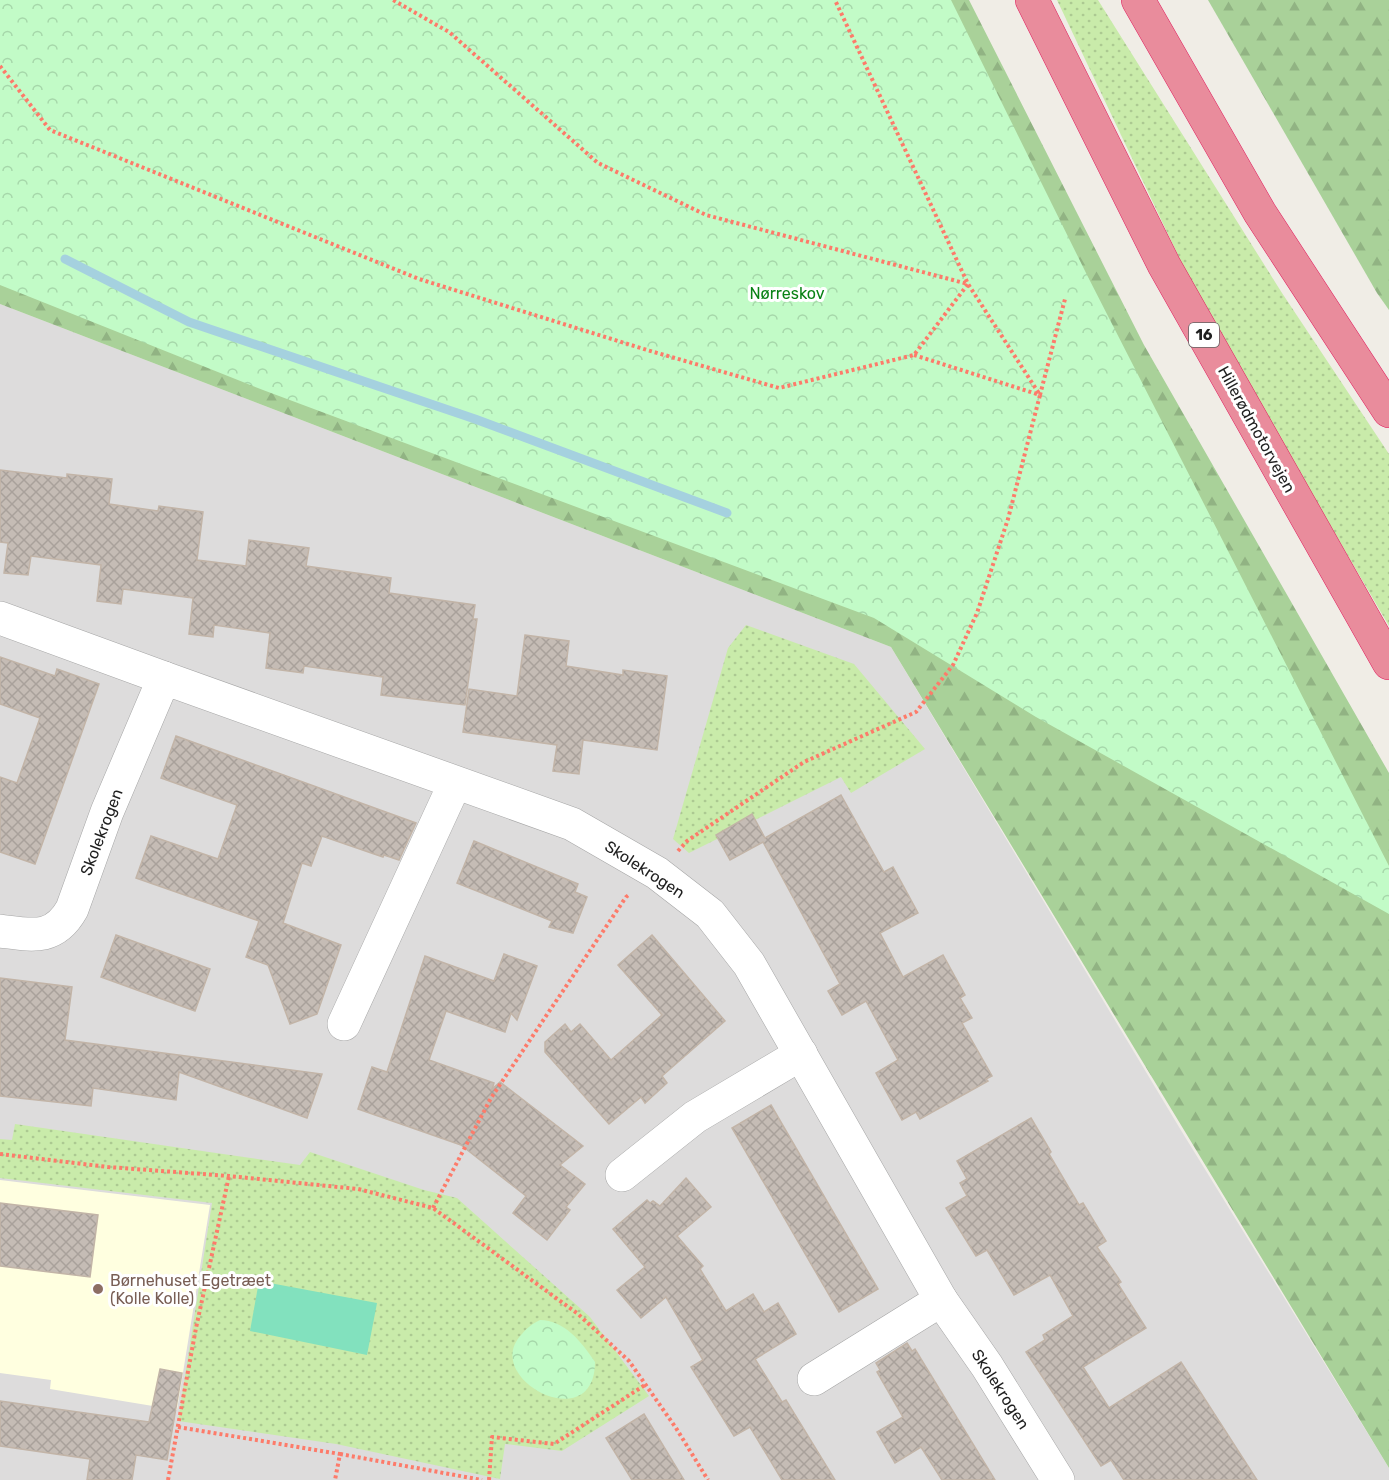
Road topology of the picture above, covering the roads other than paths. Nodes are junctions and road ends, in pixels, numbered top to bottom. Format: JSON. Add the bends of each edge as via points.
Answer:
{"nodes":[{"id":1,"x":1032,"y":0,"type":"edge"},
{"id":2,"x":1138,"y":0,"type":"edge"},
{"id":3,"x":1389,"y":411,"type":"edge"},
{"id":4,"x":0,"y":618,"type":"edge"},
{"id":5,"x":1389,"y":663,"type":"edge"},
{"id":6,"x":164,"y":678,"type":"junction"},
{"id":7,"x":455,"y":783,"type":"junction"},
{"id":8,"x":0,"y":931,"type":"edge"},
{"id":9,"x":344,"y":1024,"type":"dead end"},
{"id":10,"x":801,"y":1054,"type":"junction"},
{"id":11,"x":622,"y":1175,"type":"dead end"},
{"id":12,"x":941,"y":1300,"type":"junction"},
{"id":13,"x":814,"y":1379,"type":"dead end"},
{"id":14,"x":1058,"y":1480,"type":"edge"}],
"edges":[{"from":1,"to":5,"type":"highway","name":"Hillerødmotorvejen","number":"16","via":[[1164,265]]},
{"from":2,"to":3,"type":"highway","via":[[1260,213]]},
{"from":4,"to":6,"type":"street","name":"Skolekrogen"},
{"from":6,"to":7,"type":"street","name":"Skolekrogen"},
{"from":6,"to":8,"type":"street","name":"Skolekrogen","via":[[63,924],[34,935]]},
{"from":7,"to":9,"type":"street"},
{"from":7,"to":10,"type":"street","name":"Skolekrogen","via":[[572,824],[657,873],[710,914],[748,964]]},
{"from":10,"to":11,"type":"street","via":[[695,1117]]},
{"from":10,"to":12,"type":"street","name":"Skolekrogen"},
{"from":12,"to":13,"type":"street"},
{"from":12,"to":14,"type":"street","name":"Skolekrogen"}]}
